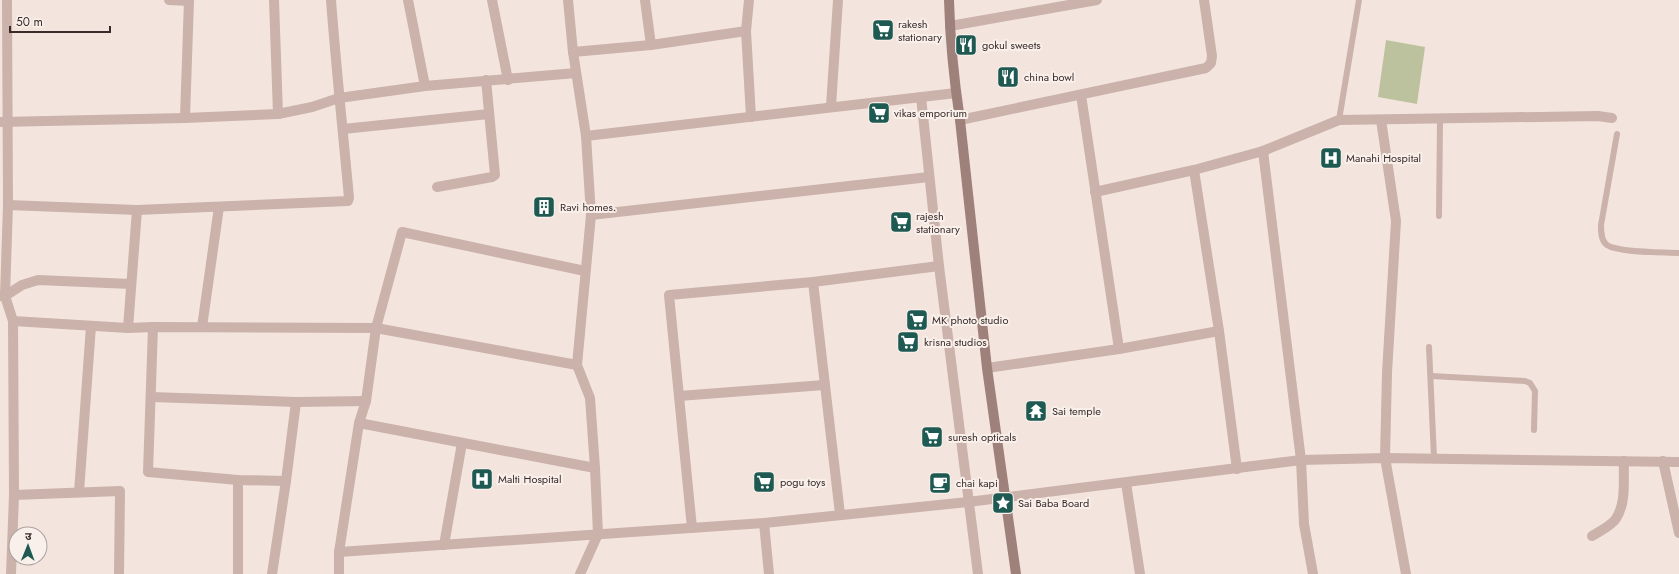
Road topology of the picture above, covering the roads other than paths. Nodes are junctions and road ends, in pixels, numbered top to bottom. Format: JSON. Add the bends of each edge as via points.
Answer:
{"nodes":[{"id":1,"x":7,"y":0,"type":"edge"},
{"id":2,"x":169,"y":0,"type":"edge"},
{"id":3,"x":189,"y":0,"type":"edge"},
{"id":4,"x":274,"y":0,"type":"edge"},
{"id":5,"x":331,"y":0,"type":"edge"},
{"id":6,"x":408,"y":0,"type":"edge"},
{"id":7,"x":492,"y":0,"type":"edge"},
{"id":8,"x":568,"y":0,"type":"edge"},
{"id":9,"x":645,"y":0,"type":"edge"},
{"id":10,"x":749,"y":0,"type":"edge"},
{"id":11,"x":838,"y":0,"type":"edge"},
{"id":12,"x":949,"y":0,"type":"edge"},
{"id":13,"x":1097,"y":0,"type":"edge"},
{"id":14,"x":1204,"y":0,"type":"edge"},
{"id":15,"x":1359,"y":0,"type":"edge"},
{"id":16,"x":950,"y":26,"type":"junction"},
{"id":17,"x":746,"y":31,"type":"junction"},
{"id":18,"x":651,"y":45,"type":"junction"},
{"id":19,"x":573,"y":52,"type":"junction"},
{"id":20,"x":576,"y":73,"type":"junction"},
{"id":21,"x":486,"y":80,"type":"junction"},
{"id":22,"x":508,"y":80,"type":"junction"},
{"id":23,"x":425,"y":86,"type":"junction"},
{"id":24,"x":956,"y":93,"type":"junction"},
{"id":25,"x":1081,"y":95,"type":"junction"},
{"id":26,"x":920,"y":97,"type":"junction"},
{"id":27,"x":339,"y":98,"type":"junction"},
{"id":28,"x":831,"y":106,"type":"junction"},
{"id":29,"x":278,"y":114,"type":"junction"},
{"id":30,"x":489,"y":114,"type":"junction"},
{"id":31,"x":751,"y":117,"type":"junction"},
{"id":32,"x":185,"y":118,"type":"junction"},
{"id":33,"x":1612,"y":118,"type":"dead end"},
{"id":34,"x":1440,"y":119,"type":"junction"},
{"id":35,"x":960,"y":120,"type":"junction"},
{"id":36,"x":1339,"y":120,"type":"junction"},
{"id":37,"x":1381,"y":120,"type":"junction"},
{"id":38,"x":4,"y":121,"type":"edge"},
{"id":39,"x":343,"y":129,"type":"junction"},
{"id":40,"x":1617,"y":134,"type":"dead end"},
{"id":41,"x":586,"y":136,"type":"junction"},
{"id":42,"x":1263,"y":151,"type":"junction"},
{"id":43,"x":1194,"y":170,"type":"junction"},
{"id":44,"x":928,"y":177,"type":"junction"},
{"id":45,"x":437,"y":187,"type":"dead end"},
{"id":46,"x":1095,"y":192,"type":"junction"},
{"id":47,"x":8,"y":205,"type":"junction"},
{"id":48,"x":219,"y":207,"type":"junction"},
{"id":49,"x":137,"y":210,"type":"junction"},
{"id":50,"x":591,"y":215,"type":"junction"},
{"id":51,"x":1439,"y":216,"type":"dead end"},
{"id":52,"x":1679,"y":254,"type":"edge"},
{"id":53,"x":939,"y":266,"type":"junction"},
{"id":54,"x":585,"y":271,"type":"junction"},
{"id":55,"x":813,"y":282,"type":"junction"},
{"id":56,"x":132,"y":284,"type":"junction"},
{"id":57,"x":3,"y":296,"type":"edge"},
{"id":58,"x":13,"y":321,"type":"junction"},
{"id":59,"x":91,"y":326,"type":"junction"},
{"id":60,"x":153,"y":326,"type":"junction"},
{"id":61,"x":202,"y":327,"type":"junction"},
{"id":62,"x":128,"y":328,"type":"junction"},
{"id":63,"x":376,"y":328,"type":"junction"},
{"id":64,"x":1219,"y":331,"type":"junction"},
{"id":65,"x":1429,"y":347,"type":"dead end"},
{"id":66,"x":1119,"y":349,"type":"junction"},
{"id":67,"x":577,"y":365,"type":"junction"},
{"id":68,"x":987,"y":368,"type":"junction"},
{"id":69,"x":1431,"y":376,"type":"junction"},
{"id":70,"x":824,"y":385,"type":"junction"},
{"id":71,"x":679,"y":396,"type":"junction"},
{"id":72,"x":151,"y":397,"type":"junction"},
{"id":73,"x":366,"y":401,"type":"junction"},
{"id":74,"x":296,"y":402,"type":"junction"},
{"id":75,"x":359,"y":423,"type":"junction"},
{"id":76,"x":1534,"y":430,"type":"dead end"},
{"id":77,"x":462,"y":443,"type":"junction"},
{"id":78,"x":1385,"y":458,"type":"junction"},
{"id":79,"x":1434,"y":458,"type":"junction"},
{"id":80,"x":1300,"y":460,"type":"junction"},
{"id":81,"x":1624,"y":461,"type":"junction"},
{"id":82,"x":1663,"y":462,"type":"junction"},
{"id":83,"x":1679,"y":462,"type":"edge"},
{"id":84,"x":595,"y":468,"type":"junction"},
{"id":85,"x":1237,"y":469,"type":"junction"},
{"id":86,"x":238,"y":480,"type":"junction"},
{"id":87,"x":286,"y":482,"type":"junction"},
{"id":88,"x":1126,"y":483,"type":"junction"},
{"id":89,"x":79,"y":492,"type":"junction"},
{"id":90,"x":14,"y":495,"type":"junction"},
{"id":91,"x":1005,"y":497,"type":"junction"},
{"id":92,"x":968,"y":502,"type":"junction"},
{"id":93,"x":840,"y":514,"type":"junction"},
{"id":94,"x":764,"y":522,"type":"junction"},
{"id":95,"x":692,"y":528,"type":"junction"},
{"id":96,"x":1679,"y":532,"type":"edge"},
{"id":97,"x":598,"y":534,"type":"junction"},
{"id":98,"x":1592,"y":536,"type":"dead end"},
{"id":99,"x":444,"y":545,"type":"junction"},
{"id":100,"x":339,"y":552,"type":"junction"},
{"id":101,"x":11,"y":574,"type":"edge"},
{"id":102,"x":119,"y":574,"type":"edge"},
{"id":103,"x":238,"y":574,"type":"edge"},
{"id":104,"x":272,"y":574,"type":"edge"},
{"id":105,"x":339,"y":574,"type":"edge"},
{"id":106,"x":580,"y":574,"type":"edge"},
{"id":107,"x":769,"y":574,"type":"edge"},
{"id":108,"x":978,"y":574,"type":"edge"},
{"id":109,"x":1016,"y":574,"type":"edge"},
{"id":110,"x":1140,"y":574,"type":"edge"},
{"id":111,"x":1314,"y":574,"type":"edge"},
{"id":112,"x":1406,"y":574,"type":"edge"}],
"edges":[{"from":1,"to":38,"type":"street"},
{"from":2,"to":3,"type":"street"},
{"from":3,"to":32,"type":"street"},
{"from":4,"to":29,"type":"street"},
{"from":5,"to":27,"type":"street"},
{"from":6,"to":23,"type":"street"},
{"from":7,"to":22,"type":"street"},
{"from":8,"to":19,"type":"street"},
{"from":9,"to":18,"type":"street"},
{"from":10,"to":17,"type":"street"},
{"from":11,"to":28,"type":"street"},
{"from":12,"to":16,"type":"street"},
{"from":13,"to":16,"type":"street"},
{"from":14,"to":25,"type":"street","via":[[1212,56],[1211,63],[1206,68]]},
{"from":15,"to":36,"type":"lane"},
{"from":16,"to":24,"type":"street"},
{"from":17,"to":18,"type":"street"},
{"from":17,"to":31,"type":"street"},
{"from":18,"to":19,"type":"street"},
{"from":19,"to":20,"type":"street"},
{"from":20,"to":22,"type":"street"},
{"from":20,"to":41,"type":"street"},
{"from":21,"to":22,"type":"street"},
{"from":21,"to":23,"type":"street"},
{"from":21,"to":30,"type":"street"},
{"from":23,"to":27,"type":"street"},
{"from":24,"to":26,"type":"street"},
{"from":24,"to":35,"type":"street"},
{"from":25,"to":35,"type":"street"},
{"from":25,"to":46,"type":"street"},
{"from":26,"to":28,"type":"street"},
{"from":26,"to":44,"type":"street"},
{"from":27,"to":29,"type":"street"},
{"from":27,"to":39,"type":"street"},
{"from":28,"to":31,"type":"street"},
{"from":29,"to":32,"type":"street"},
{"from":30,"to":39,"type":"street"},
{"from":30,"to":45,"type":"street","via":[[495,175]]},
{"from":31,"to":41,"type":"street"},
{"from":32,"to":38,"type":"street"},
{"from":33,"to":34,"type":"street","via":[[1598,116]]},
{"from":34,"to":37,"type":"street"},
{"from":34,"to":51,"type":"lane"},
{"from":35,"to":68,"type":"street"},
{"from":36,"to":37,"type":"street"},
{"from":36,"to":42,"type":"street"},
{"from":37,"to":78,"type":"street","via":[[1396,221]]},
{"from":38,"to":47,"type":"street"},
{"from":39,"to":48,"type":"street","via":[[348,201]]},
{"from":40,"to":52,"type":"lane","via":[[1601,236],[1606,245],[1616,249]]},
{"from":41,"to":50,"type":"street"},
{"from":42,"to":43,"type":"street"},
{"from":42,"to":80,"type":"street"},
{"from":43,"to":46,"type":"street"},
{"from":43,"to":64,"type":"street"},
{"from":44,"to":50,"type":"street"},
{"from":44,"to":53,"type":"street"},
{"from":46,"to":66,"type":"street"},
{"from":47,"to":49,"type":"street"},
{"from":47,"to":57,"type":"street"},
{"from":48,"to":49,"type":"street"},
{"from":48,"to":61,"type":"street"},
{"from":49,"to":56,"type":"street"},
{"from":50,"to":54,"type":"street"},
{"from":53,"to":55,"type":"street"},
{"from":53,"to":92,"type":"street"},
{"from":54,"to":63,"type":"street","via":[[402,232]]},
{"from":54,"to":67,"type":"street"},
{"from":55,"to":70,"type":"street"},
{"from":55,"to":71,"type":"street","via":[[668,295]]},
{"from":56,"to":57,"type":"street","via":[[38,280],[22,285]]},
{"from":56,"to":62,"type":"street"},
{"from":57,"to":58,"type":"street"},
{"from":58,"to":59,"type":"street"},
{"from":58,"to":90,"type":"street"},
{"from":59,"to":62,"type":"street"},
{"from":59,"to":89,"type":"street"},
{"from":60,"to":61,"type":"street"},
{"from":60,"to":62,"type":"street"},
{"from":60,"to":72,"type":"street"},
{"from":61,"to":63,"type":"street"},
{"from":63,"to":67,"type":"street"},
{"from":63,"to":73,"type":"street"},
{"from":64,"to":66,"type":"street"},
{"from":64,"to":85,"type":"street"},
{"from":65,"to":69,"type":"lane"},
{"from":66,"to":68,"type":"street"},
{"from":67,"to":84,"type":"street","via":[[590,398]]},
{"from":68,"to":91,"type":"street"},
{"from":69,"to":76,"type":"lane","via":[[1530,383],[1535,391]]},
{"from":69,"to":79,"type":"lane"},
{"from":70,"to":71,"type":"street"},
{"from":70,"to":93,"type":"street"},
{"from":71,"to":95,"type":"street"},
{"from":72,"to":74,"type":"street"},
{"from":72,"to":86,"type":"street","via":[[148,472]]},
{"from":73,"to":74,"type":"street"},
{"from":73,"to":75,"type":"street"},
{"from":74,"to":87,"type":"street"},
{"from":75,"to":77,"type":"street"},
{"from":75,"to":100,"type":"street"},
{"from":77,"to":84,"type":"street"},
{"from":77,"to":99,"type":"street"},
{"from":78,"to":79,"type":"street"},
{"from":78,"to":80,"type":"street"},
{"from":78,"to":112,"type":"street"},
{"from":79,"to":81,"type":"street"},
{"from":80,"to":85,"type":"street"},
{"from":80,"to":111,"type":"street","via":[[1304,524]]},
{"from":81,"to":82,"type":"street"},
{"from":81,"to":98,"type":"street","via":[[1621,510],[1615,520]]},
{"from":82,"to":83,"type":"street"},
{"from":82,"to":96,"type":"street"},
{"from":84,"to":97,"type":"street"},
{"from":85,"to":88,"type":"street"},
{"from":86,"to":87,"type":"street"},
{"from":86,"to":103,"type":"street"},
{"from":87,"to":104,"type":"street"},
{"from":88,"to":91,"type":"street"},
{"from":88,"to":110,"type":"street"},
{"from":89,"to":90,"type":"street"},
{"from":89,"to":102,"type":"street","via":[[120,491]]},
{"from":90,"to":101,"type":"street"},
{"from":91,"to":92,"type":"street"},
{"from":91,"to":109,"type":"street"},
{"from":92,"to":93,"type":"street"},
{"from":92,"to":108,"type":"street"},
{"from":93,"to":94,"type":"street"},
{"from":94,"to":95,"type":"street"},
{"from":94,"to":107,"type":"street"},
{"from":95,"to":97,"type":"street"},
{"from":97,"to":99,"type":"street"},
{"from":97,"to":106,"type":"street"},
{"from":99,"to":100,"type":"street"},
{"from":100,"to":105,"type":"street"}]}
